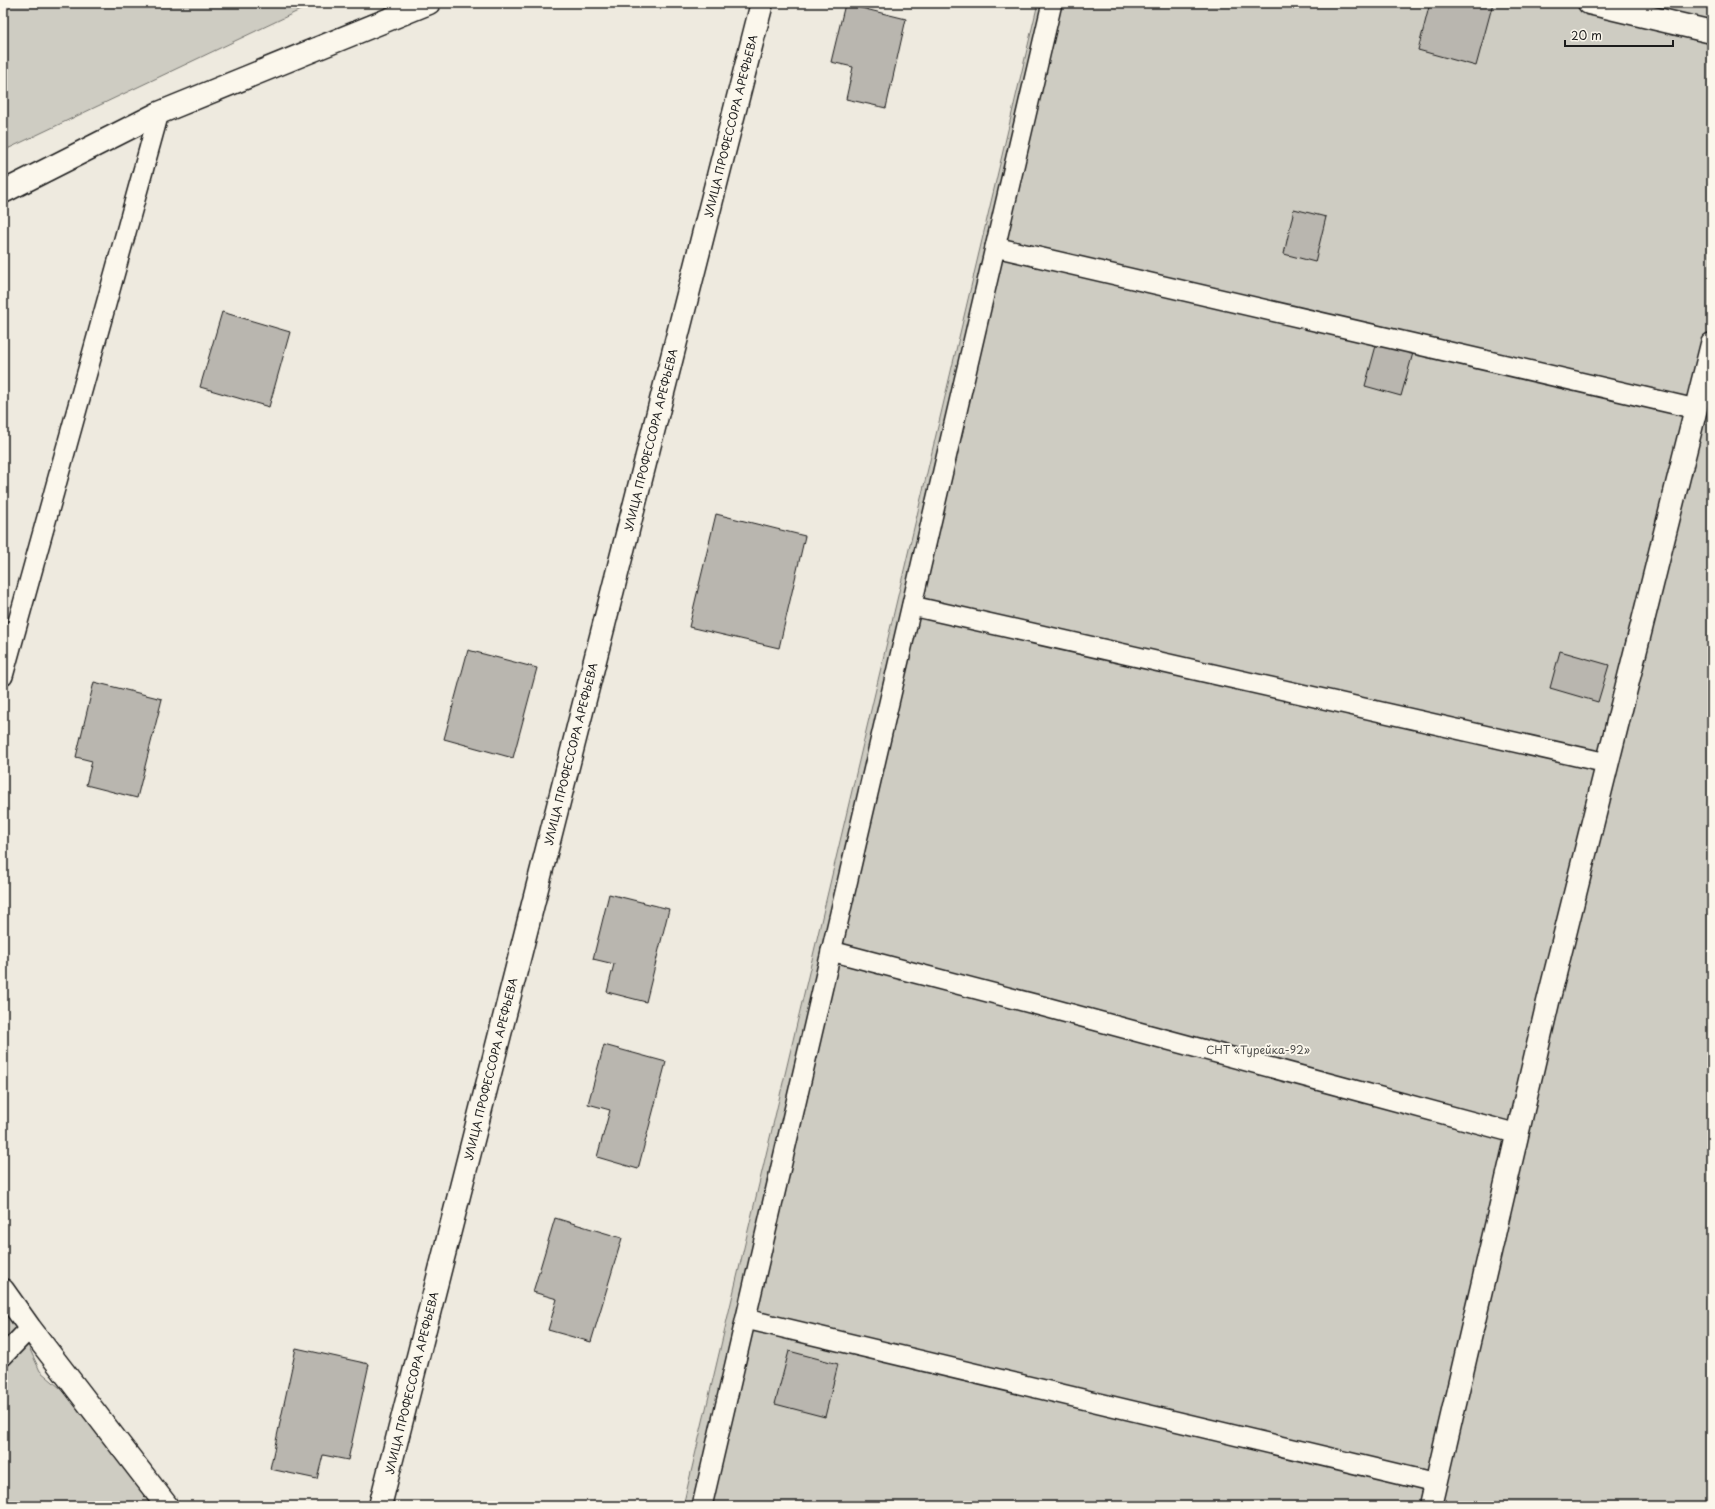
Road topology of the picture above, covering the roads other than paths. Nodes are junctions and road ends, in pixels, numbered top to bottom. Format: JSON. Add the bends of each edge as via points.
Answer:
{"nodes":[{"id":1,"x":429,"y":3,"type":"edge"},
{"id":2,"x":762,"y":3,"type":"edge"},
{"id":3,"x":1052,"y":3,"type":"edge"},
{"id":4,"x":1589,"y":3,"type":"edge"},
{"id":5,"x":1712,"y":32,"type":"edge"},
{"id":6,"x":159,"y":113,"type":"junction"},
{"id":7,"x":3,"y":192,"type":"edge"},
{"id":8,"x":995,"y":247,"type":"junction"},
{"id":9,"x":1712,"y":344,"type":"edge"},
{"id":10,"x":1696,"y":409,"type":"junction"},
{"id":11,"x":912,"y":606,"type":"junction"},
{"id":12,"x":3,"y":676,"type":"edge"},
{"id":13,"x":1607,"y":763,"type":"junction"},
{"id":14,"x":831,"y":951,"type":"junction"},
{"id":15,"x":1518,"y":1134,"type":"junction"},
{"id":16,"x":3,"y":1290,"type":"edge"},
{"id":17,"x":746,"y":1319,"type":"junction"},
{"id":18,"x":30,"y":1328,"type":"junction"},
{"id":19,"x":3,"y":1356,"type":"edge"},
{"id":20,"x":1436,"y":1483,"type":"junction"},
{"id":21,"x":167,"y":1506,"type":"edge"},
{"id":22,"x":380,"y":1506,"type":"edge"},
{"id":23,"x":702,"y":1506,"type":"edge"},
{"id":24,"x":1431,"y":1506,"type":"edge"}],
"edges":[{"from":1,"to":6,"type":"street"},
{"from":2,"to":22,"type":"street","name":"УЛИЦА ПРОФЕССОРА АРЕФЬЕВА"},
{"from":3,"to":8,"type":"lane"},
{"from":4,"to":5,"type":"street"},
{"from":6,"to":7,"type":"street"},
{"from":6,"to":12,"type":"lane"},
{"from":8,"to":10,"type":"lane"},
{"from":8,"to":11,"type":"lane"},
{"from":9,"to":10,"type":"street"},
{"from":10,"to":13,"type":"street"},
{"from":11,"to":13,"type":"lane"},
{"from":11,"to":14,"type":"lane"},
{"from":13,"to":15,"type":"street"},
{"from":14,"to":15,"type":"lane"},
{"from":14,"to":17,"type":"lane"},
{"from":15,"to":20,"type":"street"},
{"from":16,"to":18,"type":"street"},
{"from":17,"to":20,"type":"lane"},
{"from":17,"to":23,"type":"lane"},
{"from":18,"to":19,"type":"lane"},
{"from":18,"to":21,"type":"street"},
{"from":20,"to":24,"type":"street"}]}
